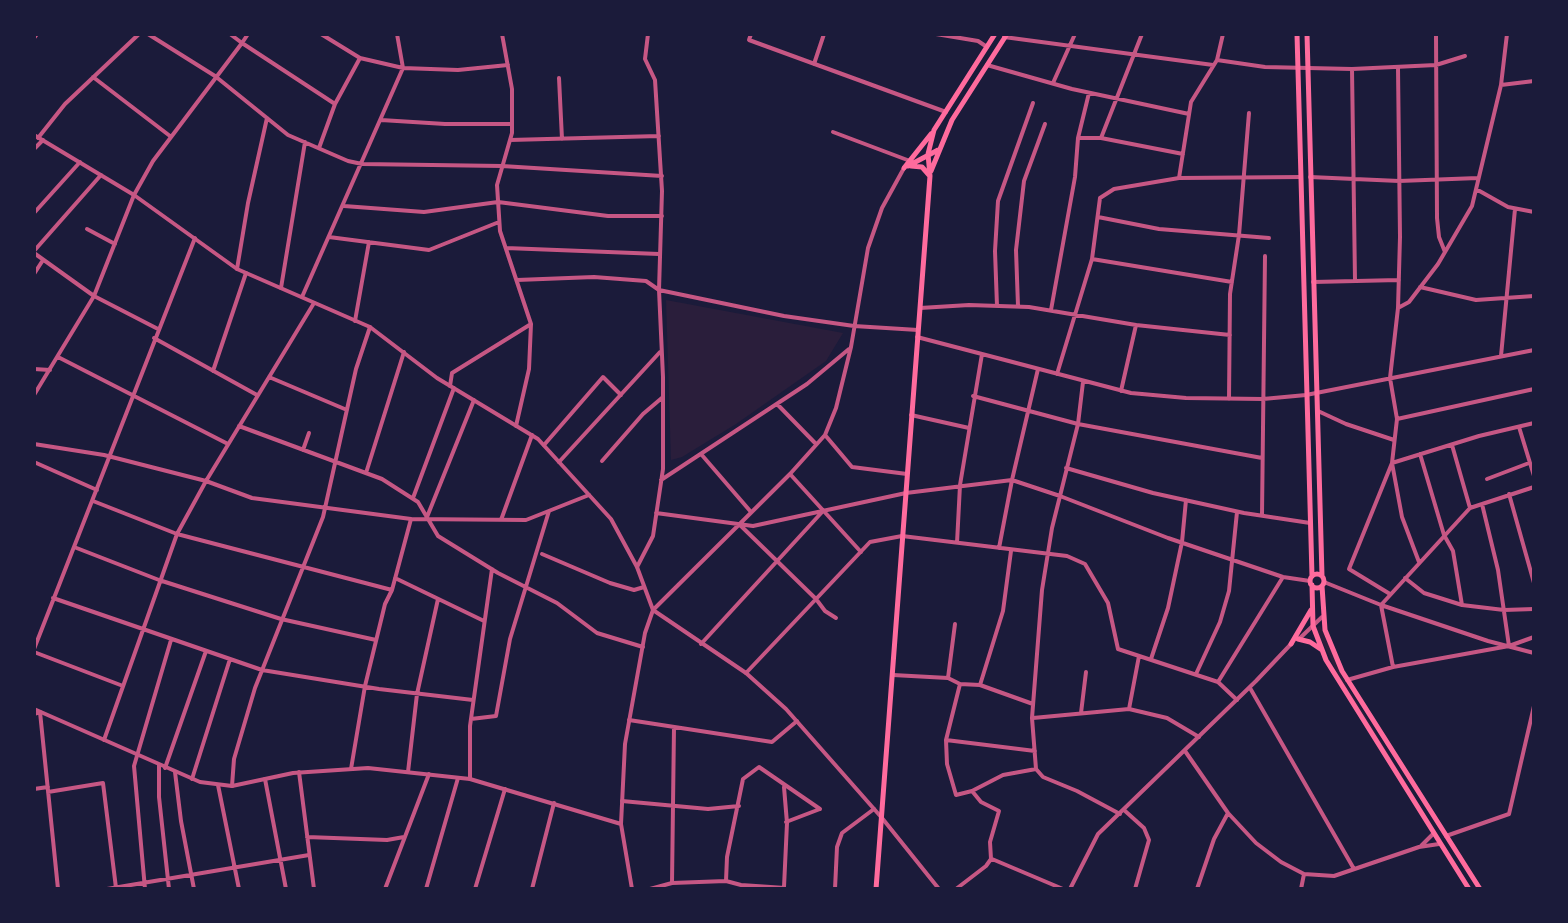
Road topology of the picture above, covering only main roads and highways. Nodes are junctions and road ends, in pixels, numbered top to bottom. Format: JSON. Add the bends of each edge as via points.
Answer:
{"nodes":[{"id":1,"x":995,"y":34,"type":"edge"},
{"id":2,"x":1297,"y":34,"type":"edge"},
{"id":3,"x":1307,"y":34,"type":"edge"},
{"id":4,"x":1006,"y":36,"type":"edge"},
{"id":5,"x":934,"y":130,"type":"junction"},
{"id":6,"x":938,"y":150,"type":"junction"},
{"id":7,"x":928,"y":154,"type":"junction"},
{"id":8,"x":904,"y":168,"type":"junction"},
{"id":9,"x":930,"y":176,"type":"junction"},
{"id":10,"x":1311,"y":581,"type":"junction"},
{"id":11,"x":1322,"y":581,"type":"junction"},
{"id":12,"x":1311,"y":609,"type":"junction"},
{"id":13,"x":1298,"y":639,"type":"road end"},
{"id":14,"x":1291,"y":644,"type":"road end"},
{"id":15,"x":1322,"y":650,"type":"junction"},
{"id":16,"x":1433,"y":834,"type":"junction"},
{"id":17,"x":1446,"y":836,"type":"junction"},
{"id":18,"x":1439,"y":844,"type":"junction"},
{"id":19,"x":876,"y":889,"type":"edge"},
{"id":20,"x":1469,"y":889,"type":"edge"},
{"id":21,"x":1480,"y":889,"type":"edge"}],
"edges":[{"from":1,"to":5,"type":"main road"},
{"from":2,"to":10,"type":"main road"},
{"from":3,"to":11,"type":"main road"},
{"from":4,"to":6,"type":"main road"},
{"from":5,"to":7,"type":"main road"},
{"from":5,"to":8,"type":"main road"},
{"from":6,"to":7,"type":"main road"},
{"from":6,"to":9,"type":"main road"},
{"from":7,"to":8,"type":"main road"},
{"from":7,"to":9,"type":"main road"},
{"from":8,"to":9,"type":"main road","via":[[922,167]]},
{"from":9,"to":19,"type":"main road"},
{"from":10,"to":11,"type":"main road","via":[[1316,574]]},
{"from":10,"to":11,"type":"main road","via":[[1318,588]]},
{"from":10,"to":12,"type":"main road"},
{"from":11,"to":17,"type":"main road","via":[[1322,617],[1329,643]]},
{"from":12,"to":14,"type":"main road"},
{"from":12,"to":15,"type":"main road"},
{"from":13,"to":15,"type":"main road"},
{"from":15,"to":16,"type":"main road"},
{"from":16,"to":17,"type":"main road"},
{"from":16,"to":18,"type":"main road"},
{"from":17,"to":18,"type":"main road"},
{"from":17,"to":21,"type":"main road"},
{"from":18,"to":20,"type":"main road"}]}
